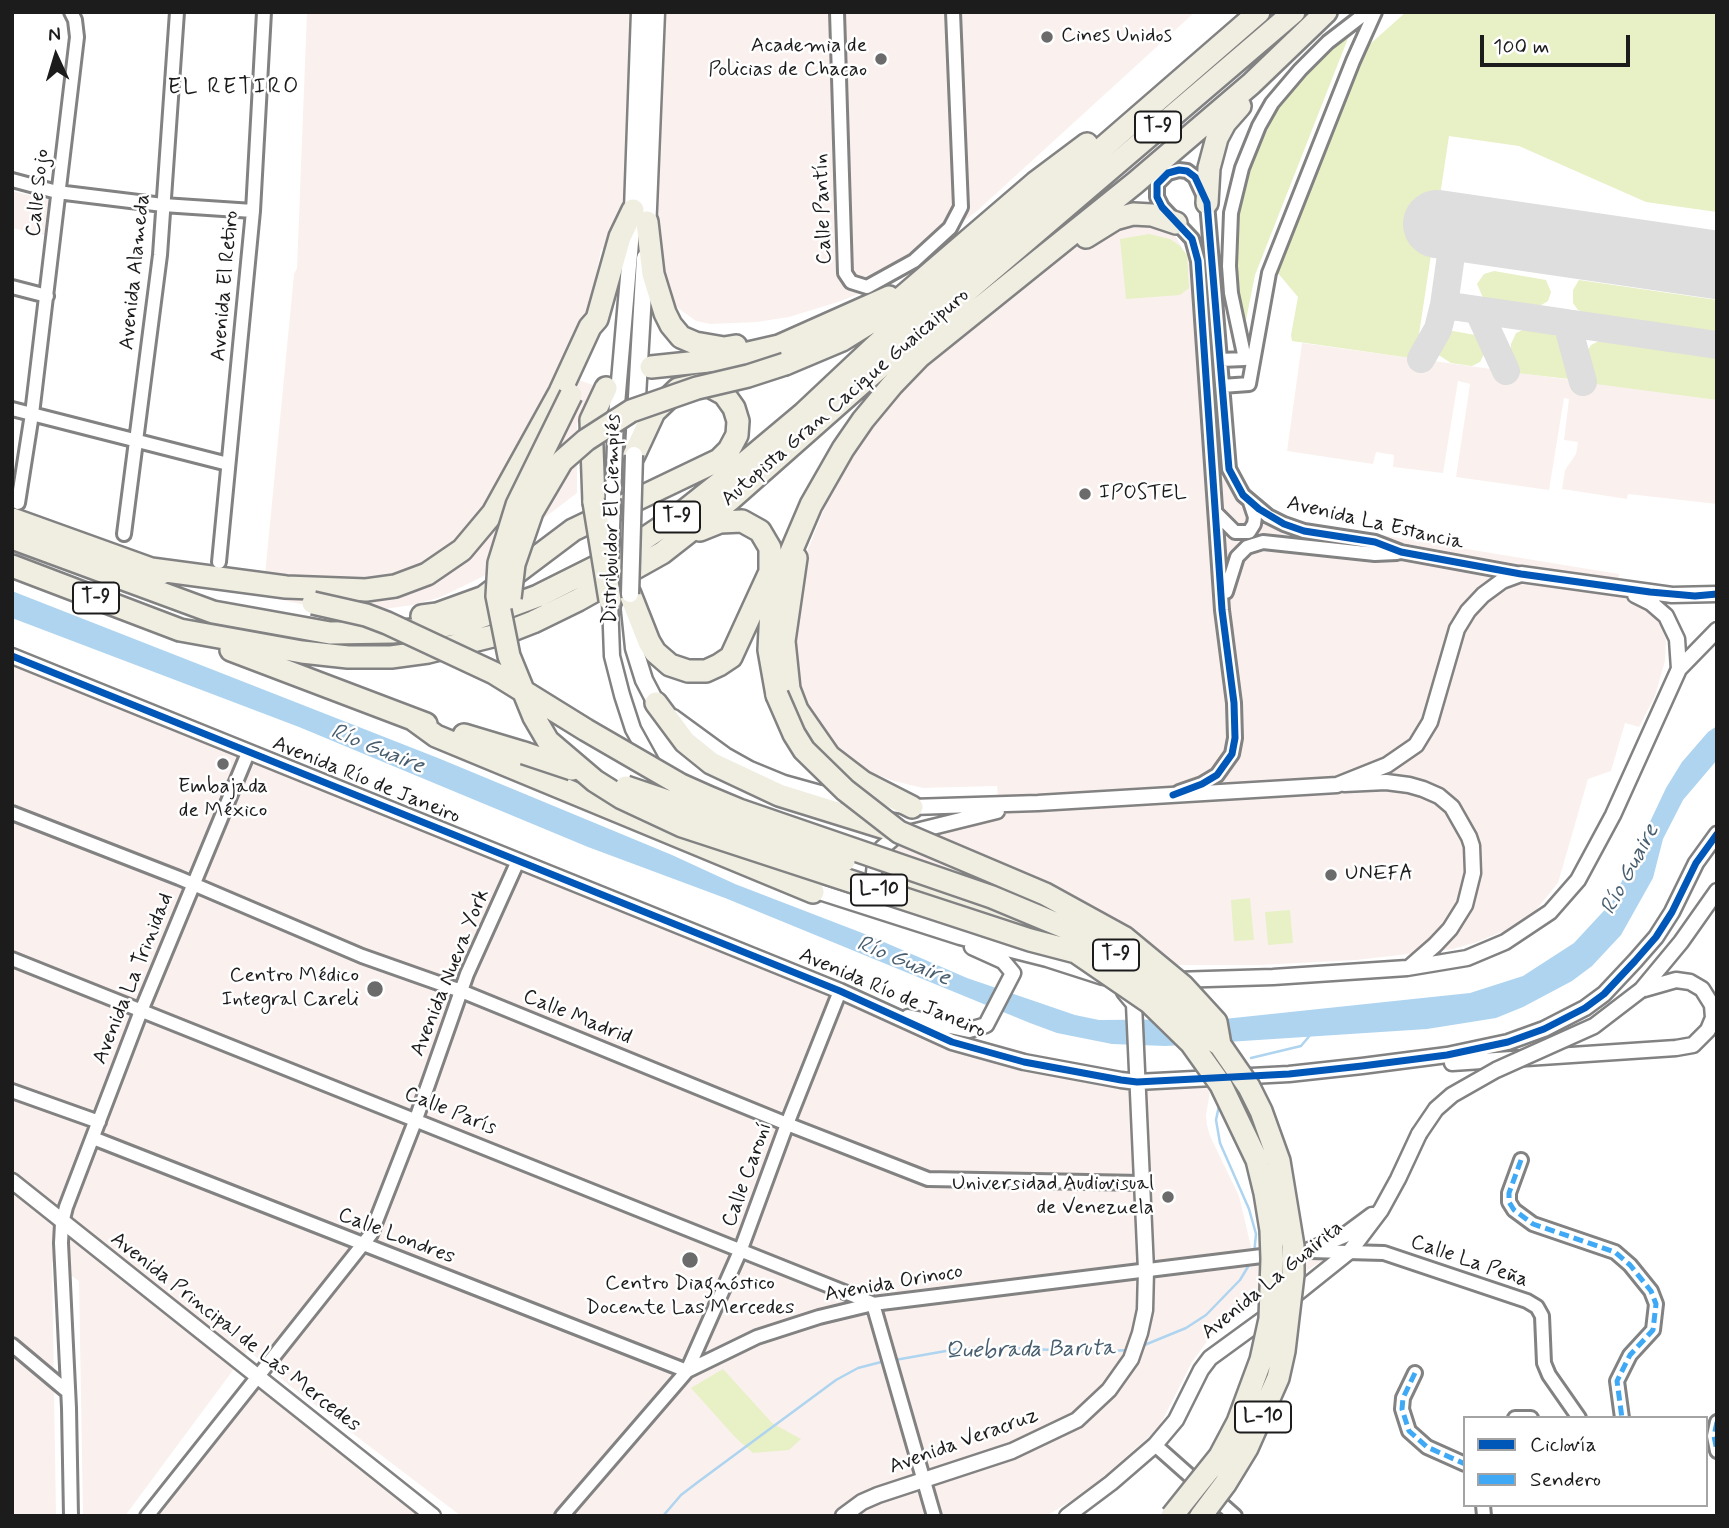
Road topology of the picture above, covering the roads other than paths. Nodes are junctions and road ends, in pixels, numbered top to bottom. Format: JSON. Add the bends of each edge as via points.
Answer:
{"nodes":[{"id":1,"x":71,"y":12,"type":"edge"},
{"id":2,"x":177,"y":12,"type":"edge"},
{"id":3,"x":264,"y":12,"type":"edge"},
{"id":4,"x":640,"y":12,"type":"edge"},
{"id":5,"x":656,"y":12,"type":"edge"},
{"id":6,"x":837,"y":12,"type":"edge"},
{"id":7,"x":953,"y":12,"type":"edge"},
{"id":8,"x":1259,"y":12,"type":"edge"},
{"id":9,"x":1294,"y":12,"type":"edge"},
{"id":10,"x":1326,"y":12,"type":"edge"},
{"id":11,"x":1367,"y":12,"type":"edge"},
{"id":12,"x":1375,"y":12,"type":"edge"},
{"id":13,"x":1210,"y":53,"type":"junction"},
{"id":14,"x":1272,"y":62,"type":"junction"},
{"id":15,"x":12,"y":180,"type":"edge"},
{"id":16,"x":58,"y":192,"type":"junction"},
{"id":17,"x":1207,"y":203,"type":"junction"},
{"id":18,"x":163,"y":205,"type":"junction"},
{"id":19,"x":253,"y":211,"type":"junction"},
{"id":20,"x":640,"y":216,"type":"junction"},
{"id":21,"x":1176,"y":223,"type":"junction"},
{"id":22,"x":1023,"y":244,"type":"junction"},
{"id":23,"x":1044,"y":257,"type":"junction"},
{"id":24,"x":12,"y":287,"type":"edge"},
{"id":25,"x":911,"y":291,"type":"junction"},
{"id":26,"x":47,"y":296,"type":"junction"},
{"id":27,"x":597,"y":319,"type":"junction"},
{"id":28,"x":813,"y":331,"type":"junction"},
{"id":29,"x":1220,"y":360,"type":"junction"},
{"id":30,"x":651,"y":367,"type":"dead end"},
{"id":31,"x":1222,"y":386,"type":"junction"},
{"id":32,"x":606,"y":388,"type":"dead end"},
{"id":33,"x":12,"y":409,"type":"edge"},
{"id":34,"x":32,"y":414,"type":"junction"},
{"id":35,"x":137,"y":442,"type":"junction"},
{"id":36,"x":634,"y":455,"type":"junction"},
{"id":37,"x":228,"y":464,"type":"junction"},
{"id":38,"x":604,"y":500,"type":"junction"},
{"id":39,"x":1250,"y":502,"type":"junction"},
{"id":40,"x":15,"y":511,"type":"edge"},
{"id":41,"x":1217,"y":513,"type":"junction"},
{"id":42,"x":800,"y":532,"type":"junction"},
{"id":43,"x":124,"y":534,"type":"dead end"},
{"id":44,"x":12,"y":538,"type":"edge"},
{"id":45,"x":1401,"y":552,"type":"junction"},
{"id":46,"x":662,"y":553,"type":"junction"},
{"id":47,"x":219,"y":562,"type":"dead end"},
{"id":48,"x":12,"y":566,"type":"edge"},
{"id":49,"x":1521,"y":574,"type":"junction"},
{"id":50,"x":1618,"y":588,"type":"junction"},
{"id":51,"x":168,"y":594,"type":"junction"},
{"id":52,"x":1717,"y":594,"type":"edge"},
{"id":53,"x":314,"y":596,"type":"junction"},
{"id":54,"x":620,"y":597,"type":"junction"},
{"id":55,"x":1222,"y":610,"type":"junction"},
{"id":56,"x":180,"y":630,"type":"junction"},
{"id":57,"x":1717,"y":630,"type":"edge"},
{"id":58,"x":12,"y":656,"type":"edge"},
{"id":59,"x":1679,"y":669,"type":"junction"},
{"id":60,"x":656,"y":703,"type":"junction"},
{"id":61,"x":414,"y":720,"type":"junction"},
{"id":62,"x":548,"y":741,"type":"junction"},
{"id":63,"x":248,"y":753,"type":"junction"},
{"id":64,"x":1337,"y":785,"type":"junction"},
{"id":65,"x":1172,"y":794,"type":"junction"},
{"id":66,"x":1032,"y":803,"type":"junction"},
{"id":67,"x":912,"y":807,"type":"junction"},
{"id":68,"x":12,"y":813,"type":"edge"},
{"id":69,"x":899,"y":832,"type":"junction"},
{"id":70,"x":1717,"y":834,"type":"edge"},
{"id":71,"x":518,"y":861,"type":"junction"},
{"id":72,"x":192,"y":884,"type":"junction"},
{"id":73,"x":1717,"y":891,"type":"edge"},
{"id":74,"x":813,"y":892,"type":"junction"},
{"id":75,"x":939,"y":930,"type":"junction"},
{"id":76,"x":960,"y":937,"type":"junction"},
{"id":77,"x":1076,"y":952,"type":"junction"},
{"id":78,"x":12,"y":959,"type":"edge"},
{"id":79,"x":1406,"y":968,"type":"junction"},
{"id":80,"x":1107,"y":978,"type":"junction"},
{"id":81,"x":1168,"y":981,"type":"junction"},
{"id":82,"x":1641,"y":990,"type":"junction"},
{"id":83,"x":461,"y":991,"type":"junction"},
{"id":84,"x":840,"y":991,"type":"junction"},
{"id":85,"x":1139,"y":1004,"type":"junction"},
{"id":86,"x":141,"y":1011,"type":"junction"},
{"id":87,"x":898,"y":1016,"type":"junction"},
{"id":88,"x":1220,"y":1045,"type":"junction"},
{"id":89,"x":1362,"y":1066,"type":"junction"},
{"id":90,"x":1137,"y":1082,"type":"junction"},
{"id":91,"x":12,"y":1091,"type":"edge"},
{"id":92,"x":416,"y":1119,"type":"junction"},
{"id":93,"x":99,"y":1122,"type":"junction"},
{"id":94,"x":787,"y":1124,"type":"junction"},
{"id":95,"x":93,"y":1138,"type":"junction"},
{"id":96,"x":1521,"y":1160,"type":"dead end"},
{"id":97,"x":12,"y":1181,"type":"edge"},
{"id":98,"x":1142,"y":1183,"type":"junction"},
{"id":99,"x":1385,"y":1201,"type":"junction"},
{"id":100,"x":62,"y":1223,"type":"junction"},
{"id":101,"x":364,"y":1243,"type":"junction"},
{"id":102,"x":741,"y":1249,"type":"junction"},
{"id":103,"x":1307,"y":1251,"type":"junction"},
{"id":104,"x":1350,"y":1251,"type":"junction"},
{"id":105,"x":1146,"y":1270,"type":"junction"},
{"id":106,"x":873,"y":1304,"type":"junction"},
{"id":107,"x":12,"y":1345,"type":"edge"},
{"id":108,"x":687,"y":1371,"type":"junction"},
{"id":109,"x":1415,"y":1373,"type":"dead end"},
{"id":110,"x":258,"y":1376,"type":"junction"},
{"id":111,"x":68,"y":1392,"type":"junction"},
{"id":112,"x":1578,"y":1416,"type":"edge"},
{"id":113,"x":1622,"y":1416,"type":"edge"},
{"id":114,"x":1717,"y":1422,"type":"edge"},
{"id":115,"x":1155,"y":1445,"type":"junction"},
{"id":116,"x":1717,"y":1451,"type":"edge"},
{"id":117,"x":1463,"y":1463,"type":"edge"},
{"id":118,"x":924,"y":1479,"type":"junction"},
{"id":119,"x":71,"y":1516,"type":"edge"},
{"id":120,"x":147,"y":1516,"type":"edge"},
{"id":121,"x":432,"y":1516,"type":"edge"},
{"id":122,"x":562,"y":1516,"type":"edge"},
{"id":123,"x":843,"y":1516,"type":"edge"},
{"id":124,"x":934,"y":1516,"type":"edge"},
{"id":125,"x":1067,"y":1516,"type":"edge"},
{"id":126,"x":1172,"y":1516,"type":"edge"},
{"id":127,"x":1201,"y":1516,"type":"edge"},
{"id":128,"x":1235,"y":1516,"type":"edge"}],
"edges":[{"from":1,"to":16,"type":"street","name":"Calle Sojo","via":[[77,37]]},
{"from":2,"to":18,"type":"street","name":"Avenida Alameda"},
{"from":3,"to":19,"type":"street","name":"Avenida El Retiro"},
{"from":4,"to":20,"type":"main road"},
{"from":5,"to":20,"type":"main road"},
{"from":6,"to":7,"type":"street","name":"Calle Pantín","via":[[845,273],[855,285],[867,287],[914,261],[950,228],[961,207]]},
{"from":8,"to":13,"type":"highway","name":"Autopista Gran Cacique Guaicaipuro","number":"T-9"},
{"from":9,"to":22,"type":"highway","name":"Autopista Gran Cacique Guaicaipuro","number":"T-9"},
{"from":10,"to":14,"type":"highway"},
{"from":11,"to":29,"type":"street","via":[[1300,70],[1259,126],[1231,213],[1231,293],[1245,359]]},
{"from":12,"to":31,"type":"street","via":[[1269,273],[1249,384]]},
{"from":13,"to":25,"type":"highway","via":[[1035,183]]},
{"from":13,"to":51,"type":"highway","name":"Autopista Gran Cacique Guaicaipuro","number":"T-9","via":[[804,412],[678,516],[620,555],[503,610],[458,623],[393,632],[330,633],[299,628],[213,612]]},
{"from":14,"to":17,"type":"highway","via":[[1270,75],[1225,123],[1217,138]]},
{"from":14,"to":22,"type":"highway","via":[[1247,76],[1054,230]]},
{"from":14,"to":23,"type":"highway","via":[[1233,100]]},
{"from":15,"to":16,"type":"street"},
{"from":16,"to":18,"type":"street"},
{"from":16,"to":26,"type":"street","name":"Calle Sojo"},
{"from":17,"to":21,"type":"street","name":"Avenida La Estancia","via":[[1195,177],[1187,171],[1168,173],[1157,184],[1157,197]]},
{"from":17,"to":29,"type":"street","name":"Avenida La Estancia"},
{"from":18,"to":19,"type":"street"},
{"from":18,"to":35,"type":"street","name":"Avenida Alameda"},
{"from":19,"to":37,"type":"street","name":"Avenida El Retiro"},
{"from":20,"to":27,"type":"highway","via":[[620,237]]},
{"from":20,"to":28,"type":"highway","via":[[660,298],[681,337],[724,348]]},
{"from":20,"to":36,"type":"main road","name":"Distribuidor El Ciempiés"},
{"from":20,"to":38,"type":"street","name":"Distribuidor El Ciempiés"},
{"from":21,"to":23,"type":"highway","via":[[1141,213],[1124,216],[1060,255]]},
{"from":21,"to":41,"type":"street","name":"Avenida La Estancia","via":[[1192,239],[1198,261]]},
{"from":22,"to":46,"type":"highway","name":"Autopista Gran Cacique Guaicaipuro","number":"T-9","via":[[731,499]]},
{"from":23,"to":42,"type":"highway","via":[[920,356],[892,385],[843,449]]},
{"from":24,"to":26,"type":"street"},
{"from":25,"to":28,"type":"highway"},
{"from":25,"to":62,"type":"highway","bridge":true,"via":[[842,340],[748,376],[631,411],[562,461],[521,539],[510,593],[517,651]]},
{"from":26,"to":34,"type":"street","name":"Calle Sojo"},
{"from":27,"to":53,"type":"highway","via":[[507,491],[462,550],[427,574],[395,586]]},
{"from":27,"to":62,"type":"highway","bridge":true,"via":[[598,331],[517,505],[499,563],[497,596],[509,656]]},
{"from":28,"to":30,"type":"highway","via":[[792,342],[730,357]]},
{"from":29,"to":31,"type":"street","name":"Avenida La Estancia"},
{"from":31,"to":39,"type":"street","name":"Avenida La Estancia","via":[[1229,469]]},
{"from":32,"to":38,"type":"highway","via":[[591,420]]},
{"from":33,"to":34,"type":"street"},
{"from":34,"to":35,"type":"street"},
{"from":34,"to":40,"type":"street","name":"Calle Sojo"},
{"from":35,"to":37,"type":"street"},
{"from":35,"to":43,"type":"street","name":"Avenida Alameda"},
{"from":36,"to":51,"type":"highway","via":[[654,412],[681,388],[714,388],[735,410],[736,438],[719,460],[573,530],[485,597],[437,614],[365,624],[330,623]]},
{"from":36,"to":54,"type":"main road","name":"Distribuidor El Ciempiés","bridge":true},
{"from":37,"to":47,"type":"street","name":"Avenida El Retiro"},
{"from":38,"to":54,"type":"highway","bridge":true},
{"from":39,"to":41,"type":"street","via":[[1255,517],[1249,532],[1235,532]]},
{"from":39,"to":45,"type":"street","name":"Avenida La Estancia","via":[[1268,516],[1304,531],[1375,542]]},
{"from":40,"to":53,"type":"highway","via":[[151,569],[199,582]]},
{"from":41,"to":55,"type":"street","name":"Avenida La Estancia"},
{"from":42,"to":67,"type":"highway","via":[[784,641],[789,689],[797,710],[830,756],[863,782]]},
{"from":42,"to":69,"type":"highway","bridge":true,"via":[[771,608],[769,650],[777,695],[804,750]]},
{"from":44,"to":51,"type":"highway","name":"Autopista Gran Cacique Guaicaipuro","number":"T-9"},
{"from":45,"to":49,"type":"street","name":"Avenida La Estancia"},
{"from":45,"to":55,"type":"street","name":"Avenida La Estancia","via":[[1253,544],[1234,563]]},
{"from":46,"to":54,"type":"highway","via":[[702,529],[725,522],[747,523],[765,536],[771,550],[770,572],[730,657],[706,671],[670,665],[655,652]]},
{"from":46,"to":56,"type":"highway","name":"Autopista Gran Cacique Guaicaipuro","number":"T-9","via":[[533,622],[428,652],[348,657]]},
{"from":48,"to":56,"type":"highway","name":"Autopista Gran Cacique Guaicaipuro","number":"T-9"},
{"from":49,"to":50,"type":"street","name":"Avenida La Estancia"},
{"from":49,"to":64,"type":"street","via":[[1491,587],[1457,629],[1430,722],[1416,745],[1387,765]]},
{"from":50,"to":52,"type":"street","name":"Avenida La Estancia","via":[[1672,595]]},
{"from":50,"to":59,"type":"street","via":[[1651,603],[1666,616],[1677,639]]},
{"from":53,"to":88,"type":"highway","number":"T-9","bridge":true,"via":[[387,623],[495,673],[699,793],[992,897],[1066,928],[1144,974],[1202,1033]]},
{"from":54,"to":60,"type":"main road","name":"Distribuidor El Ciempiés","via":[[644,680]]},
{"from":54,"to":74,"type":"street","name":"Distribuidor El Ciempiés","via":[[612,656],[644,752],[697,823]]},
{"from":55,"to":65,"type":"street","name":"Avenida La Estancia","via":[[1234,704],[1233,754],[1217,775]]},
{"from":56,"to":61,"type":"highway"},
{"from":57,"to":59,"type":"street"},
{"from":58,"to":63,"type":"street","name":"Avenida Río de Janeiro"},
{"from":59,"to":79,"type":"street","via":[[1589,862],[1564,899],[1486,951]]},
{"from":60,"to":67,"type":"street","name":"Distribuidor El Ciempiés","via":[[725,755],[784,783]]},
{"from":60,"to":69,"type":"highway","via":[[685,742],[712,763],[779,795]]},
{"from":61,"to":74,"type":"highway","via":[[436,736]]},
{"from":61,"to":77,"type":"highway","number":"L-10","bridge":true,"via":[[524,753],[1035,928]]},
{"from":62,"to":77,"type":"highway","number":"L-10","bridge":true,"via":[[613,793],[682,826]]},
{"from":63,"to":71,"type":"street","name":"Avenida Río de Janeiro"},
{"from":63,"to":72,"type":"street","name":"Avenida La Trinidad"},
{"from":64,"to":65,"type":"street"},
{"from":64,"to":79,"type":"street","via":[[1386,782],[1423,789],[1452,807],[1469,837],[1473,873],[1465,905],[1436,945]]},
{"from":65,"to":66,"type":"street"},
{"from":66,"to":67,"type":"street","name":"Distribuidor El Ciempiés"},
{"from":66,"to":75,"type":"street","via":[[896,835],[881,848],[873,873],[879,898],[887,907]]},
{"from":68,"to":72,"type":"street","name":"Calle Madrid"},
{"from":69,"to":88,"type":"highway","bridge":true,"via":[[1045,894],[1125,938],[1183,986],[1216,1022]]},
{"from":70,"to":89,"type":"street","name":"Avenida Río de Janeiro","via":[[1656,937],[1613,985],[1585,1008],[1508,1042]]},
{"from":71,"to":83,"type":"street","name":"Avenida Nueva York"},
{"from":71,"to":84,"type":"street","name":"Avenida Río de Janeiro"},
{"from":72,"to":83,"type":"street","name":"Calle Madrid","via":[[362,956]]},
{"from":72,"to":86,"type":"street","name":"Avenida La Trinidad"},
{"from":73,"to":82,"type":"street","name":"Avenida La Guairita"},
{"from":74,"to":75,"type":"street"},
{"from":75,"to":76,"type":"street"},
{"from":76,"to":80,"type":"street"},
{"from":76,"to":87,"type":"street","via":[[1003,961],[1013,973],[986,1025],[970,1030]]},
{"from":77,"to":126,"type":"highway","number":"L-10","bridge":true,"via":[[1131,988],[1191,1043],[1239,1118],[1265,1193],[1273,1281],[1261,1360],[1220,1456]]},
{"from":78,"to":86,"type":"street","name":"Calle París"},
{"from":79,"to":81,"type":"street"},
{"from":80,"to":81,"type":"street"},
{"from":80,"to":85,"type":"street"},
{"from":81,"to":85,"type":"street","via":[[1153,985]]},
{"from":82,"to":89,"type":"street","via":[[1676,980],[1702,989],[1712,1005],[1708,1030],[1693,1045],[1676,1048],[1390,1068]]},
{"from":82,"to":99,"type":"street","name":"Avenida La Guairita","bridge":true,"via":[[1594,1026],[1452,1095],[1419,1134]]},
{"from":83,"to":92,"type":"street","name":"Avenida Nueva York"},
{"from":83,"to":94,"type":"street","name":"Calle Madrid"},
{"from":84,"to":87,"type":"street","name":"Avenida Río de Janeiro"},
{"from":84,"to":94,"type":"street","name":"Calle Caroní"},
{"from":85,"to":90,"type":"street"},
{"from":85,"to":90,"type":"street"},
{"from":86,"to":92,"type":"street","name":"Calle París"},
{"from":86,"to":93,"type":"street","name":"Avenida La Trinidad"},
{"from":87,"to":90,"type":"street","name":"Avenida Río de Janeiro","via":[[952,1042],[1004,1058]]},
{"from":88,"to":127,"type":"highway","number":"L-10","bridge":true,"via":[[1249,1087],[1279,1161],[1293,1275],[1284,1351],[1268,1404],[1237,1467]]},
{"from":89,"to":90,"type":"street","name":"Avenida Río de Janeiro"},
{"from":90,"to":98,"type":"street","name":"Avenida Veracruz"},
{"from":91,"to":93,"type":"street"},
{"from":92,"to":101,"type":"street","name":"Avenida Nueva York"},
{"from":92,"to":102,"type":"street","name":"Calle París"},
{"from":93,"to":95,"type":"street","name":"Avenida La Trinidad"},
{"from":94,"to":98,"type":"street","name":"Calle Madrid","via":[[928,1179]]},
{"from":94,"to":102,"type":"street","name":"Calle Caroní"},
{"from":95,"to":100,"type":"street","name":"Avenida La Trinidad"},
{"from":95,"to":101,"type":"street","name":"Calle Londres"},
{"from":96,"to":113,"type":"street","via":[[1509,1193],[1514,1210],[1533,1224],[1615,1252],[1651,1291],[1656,1304],[1654,1330],[1630,1355],[1617,1381]]},
{"from":97,"to":100,"type":"street","name":"Avenida Principal de Las Mercedes"},
{"from":98,"to":105,"type":"street","name":"Avenida Veracruz"},
{"from":99,"to":103,"type":"street","via":[[1345,1235]]},
{"from":99,"to":104,"type":"street","name":"Avenida La Guairita"},
{"from":100,"to":110,"type":"street","name":"Avenida Principal de Las Mercedes"},
{"from":100,"to":111,"type":"street","name":"Avenida La Trinidad"},
{"from":101,"to":108,"type":"street","name":"Calle Londres"},
{"from":101,"to":110,"type":"street","name":"Avenida Nueva York"},
{"from":102,"to":106,"type":"street","name":"Calle París"},
{"from":102,"to":108,"type":"street","name":"Calle Caroní"},
{"from":103,"to":104,"type":"street","name":"Calle La Peña"},
{"from":103,"to":105,"type":"street","name":"Avenida Orinoco","bridge":true},
{"from":104,"to":112,"type":"street","name":"Calle La Peña","via":[[1384,1253],[1537,1307],[1542,1315],[1544,1363]]},
{"from":104,"to":115,"type":"street","name":"Avenida La Guairita","via":[[1210,1358],[1176,1420]]},
{"from":105,"to":106,"type":"street","name":"Avenida Orinoco"},
{"from":105,"to":118,"type":"street","name":"Avenida Veracruz","via":[[1140,1333],[1131,1359],[1109,1390],[1077,1420],[1012,1451]]},
{"from":106,"to":108,"type":"street","name":"Avenida Orinoco","via":[[757,1337]]},
{"from":106,"to":118,"type":"street"},
{"from":107,"to":111,"type":"street"},
{"from":108,"to":122,"type":"street","name":"Avenida Orinoco"},
{"from":109,"to":117,"type":"street","via":[[1403,1398],[1409,1431],[1427,1447]]},
{"from":110,"to":120,"type":"street","name":"Avenida Nueva York"},
{"from":110,"to":121,"type":"street","name":"Avenida Principal de Las Mercedes"},
{"from":111,"to":119,"type":"street","name":"Avenida La Trinidad"},
{"from":114,"to":116,"type":"street"},
{"from":115,"to":125,"type":"street","name":"Avenida La Guairita"},
{"from":115,"to":128,"type":"street"},
{"from":118,"to":123,"type":"street","name":"Avenida Veracruz","via":[[862,1502]]},
{"from":118,"to":124,"type":"street"}]}
